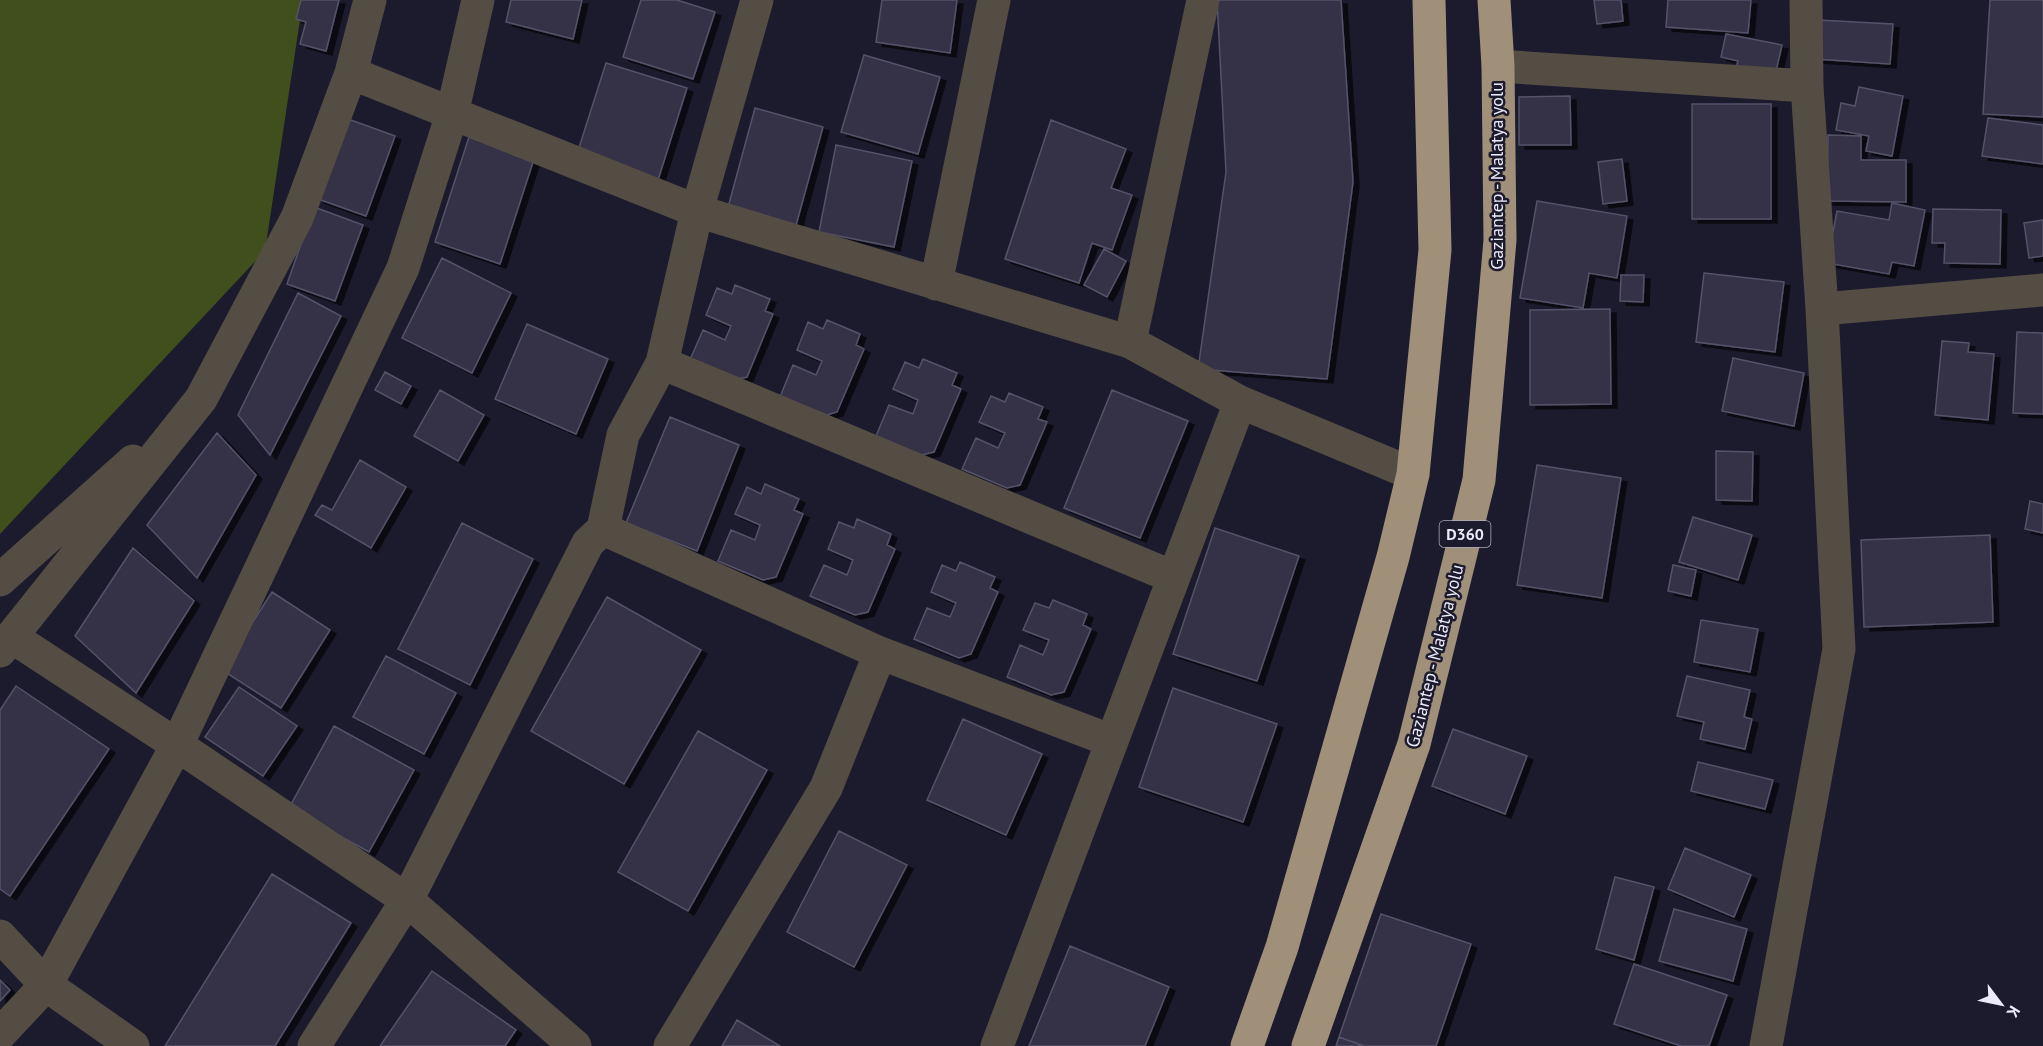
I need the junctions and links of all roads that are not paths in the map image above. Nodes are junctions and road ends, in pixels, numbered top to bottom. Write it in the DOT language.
graph roads {
  1 [pos="369,0"];
  2 [pos="478,0"];
  3 [pos="757,0"];
  4 [pos="994,0"];
  5 [pos="1203,0"];
  6 [pos="1429,0"];
  7 [pos="1494,0"];
  8 [pos="1806,0"];
  9 [pos="1498,66"];
  10 [pos="351,74"];
  11 [pos="1807,86"];
  12 [pos="452,114"];
  13 [pos="696,211"];
  14 [pos="936,284"];
  15 [pos="2043,290"];
  16 [pos="1822,309"];
  17 [pos="1130,342"];
  18 [pos="662,363"];
  19 [pos="201,399"];
  20 [pos="1240,402"];
  21 [pos="1413,474"];
  22 [pos="603,528"];
  23 [pos="1173,577"];
  24 [pos="0,580"];
  25 [pos="6,644"];
  26 [pos="880,653"];
  27 [pos="1112,741"];
  28 [pos="177,745"];
  29 [pos="406,900"];
  30 [pos="0,936"];
  31 [pos="46,984"];
  32 [pos="0,1034"];
  33 [pos="133,1046"];
  34 [pos="314,1046"];
  35 [pos="575,1046"];
  36 [pos="670,1046"];
  37 [pos="997,1046"];
  38 [pos="1247,1046"];
  39 [pos="1308,1046"];
  40 [pos="1766,1046"];
  1 -- 10 [label="street"];
  2 -- 12 [label="street"];
  3 -- 13 [label="street"];
  4 -- 14 [label="street"];
  5 -- 17 [label="street"];
  6 -- 21 [label="highway"];
  7 -- 9 [label="highway, Gaziantep - Malatya yolu / D360"];
  8 -- 11 [label="street"];
  9 -- 11 [label="street"];
  9 -- 39 [label="highway, Gaziantep - Malatya yolu / D360"];
  10 -- 12 [label="street"];
  10 -- 19 [label="street"];
  11 -- 16 [label="street"];
  12 -- 13 [label="street"];
  12 -- 28 [label="street"];
  13 -- 14 [label="street"];
  13 -- 18 [label="street"];
  14 -- 17 [label="street"];
  15 -- 16 [label="street"];
  16 -- 40 [label="street"];
  17 -- 20 [label="street"];
  18 -- 22 [label="street"];
  18 -- 23 [label="street"];
  19 -- 24 [label="street"];
  19 -- 25 [label="street"];
  20 -- 21 [label="street"];
  20 -- 23 [label="street"];
  21 -- 38 [label="highway"];
  22 -- 26 [label="street"];
  22 -- 29 [label="street"];
  23 -- 27 [label="street"];
  25 -- 28 [label="street"];
  26 -- 27 [label="street"];
  26 -- 36 [label="street"];
  27 -- 37 [label="street"];
  28 -- 29 [label="street"];
  28 -- 31 [label="street"];
  29 -- 34 [label="street"];
  29 -- 35 [label="street"];
  30 -- 31 [label="street"];
  31 -- 32 [label="street"];
  31 -- 33 [label="street"];
}
